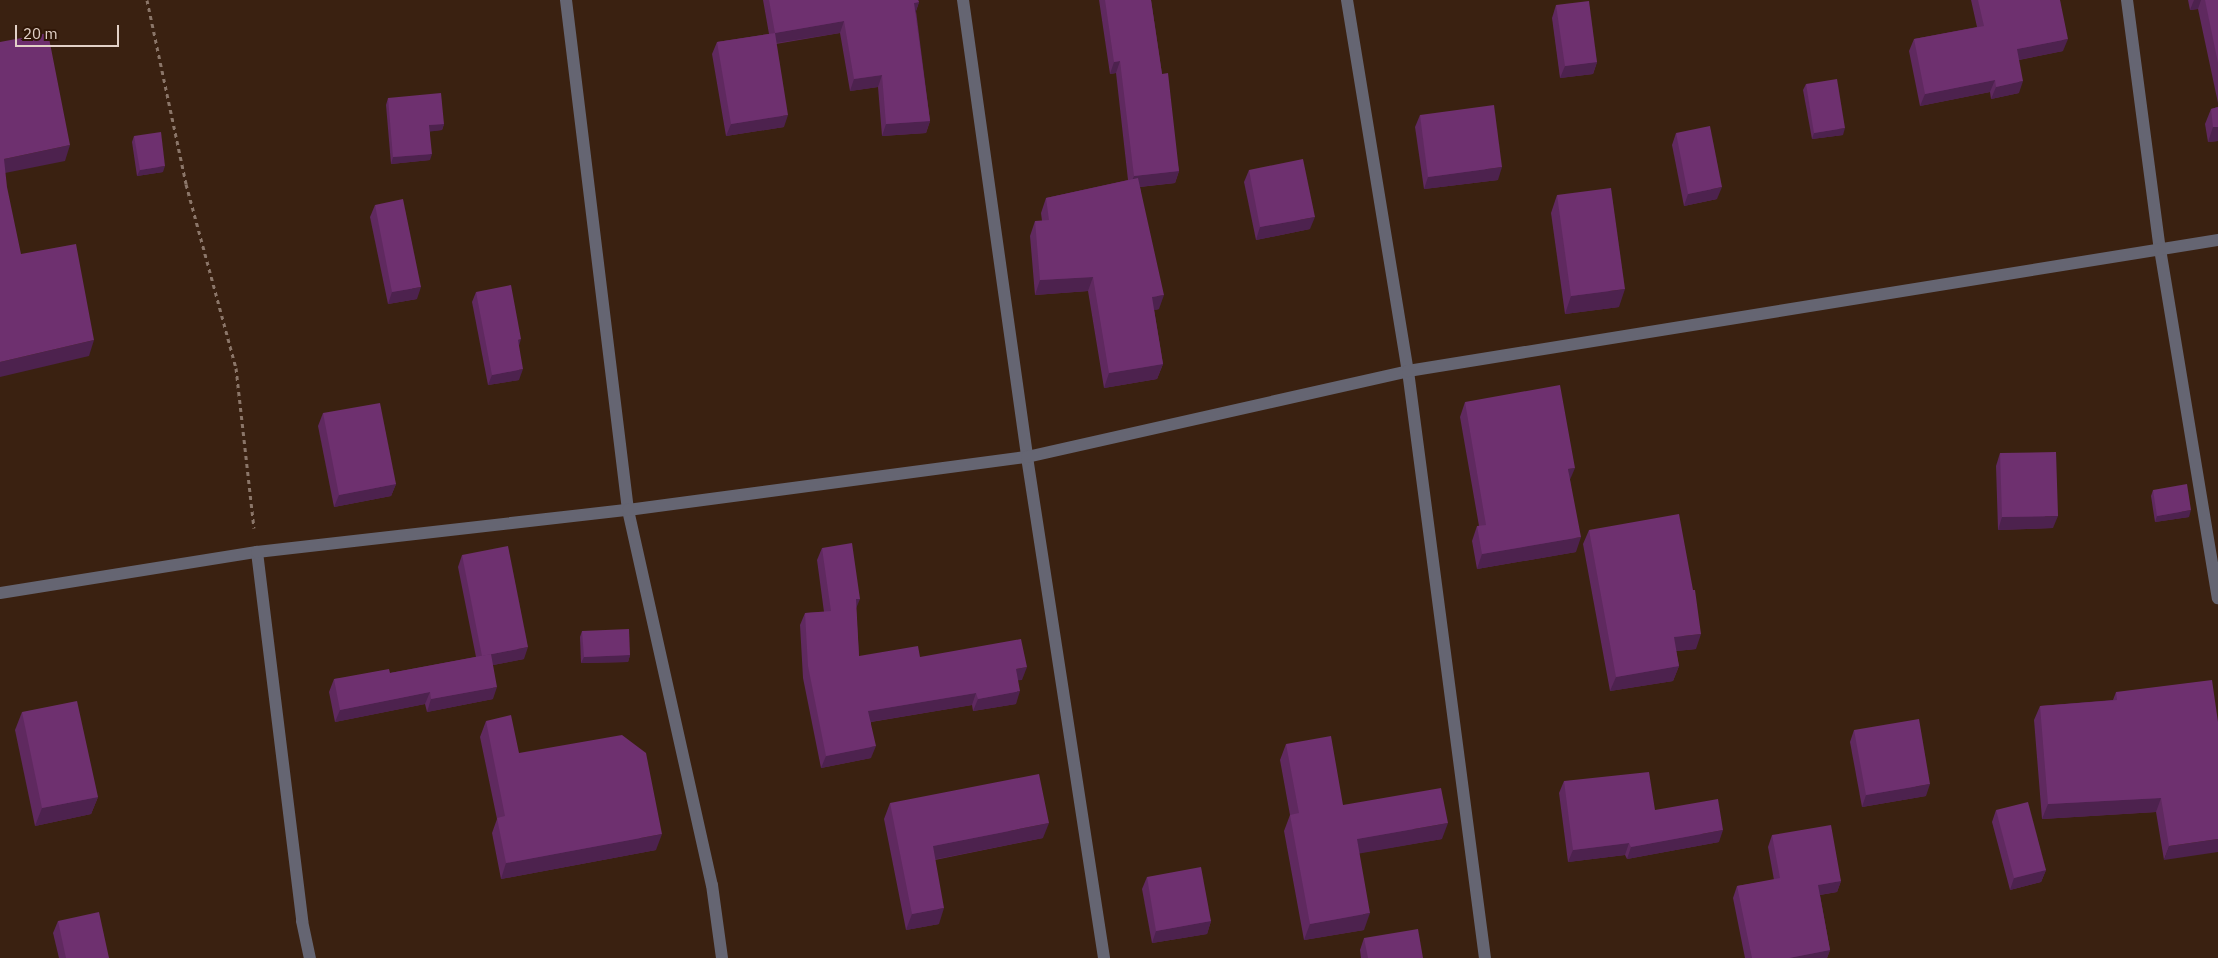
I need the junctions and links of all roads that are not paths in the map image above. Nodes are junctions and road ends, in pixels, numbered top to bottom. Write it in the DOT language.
graph roads {
  1 [pos="566,0"];
  2 [pos="963,0"];
  3 [pos="1347,0"];
  4 [pos="2127,0"];
  5 [pos="2218,240"];
  6 [pos="2160,249"];
  7 [pos="1408,371"];
  8 [pos="1026,457"];
  9 [pos="628,510"];
  10 [pos="257,552"];
  11 [pos="0,593"];
  12 [pos="2218,598"];
  13 [pos="310,958"];
  14 [pos="722,958"];
  15 [pos="1104,958"];
  16 [pos="1485,958"];
  1 -- 9 [label="street"];
  2 -- 8 [label="street"];
  3 -- 7 [label="street"];
  4 -- 6 [label="street"];
  5 -- 6 [label="street"];
  6 -- 7 [label="street"];
  6 -- 12 [label="street"];
  7 -- 8 [label="street"];
  7 -- 16 [label="street"];
  8 -- 9 [label="street"];
  8 -- 15 [label="street"];
  9 -- 10 [label="street"];
  9 -- 14 [label="street"];
  10 -- 11 [label="street"];
  10 -- 13 [label="street"];
}
